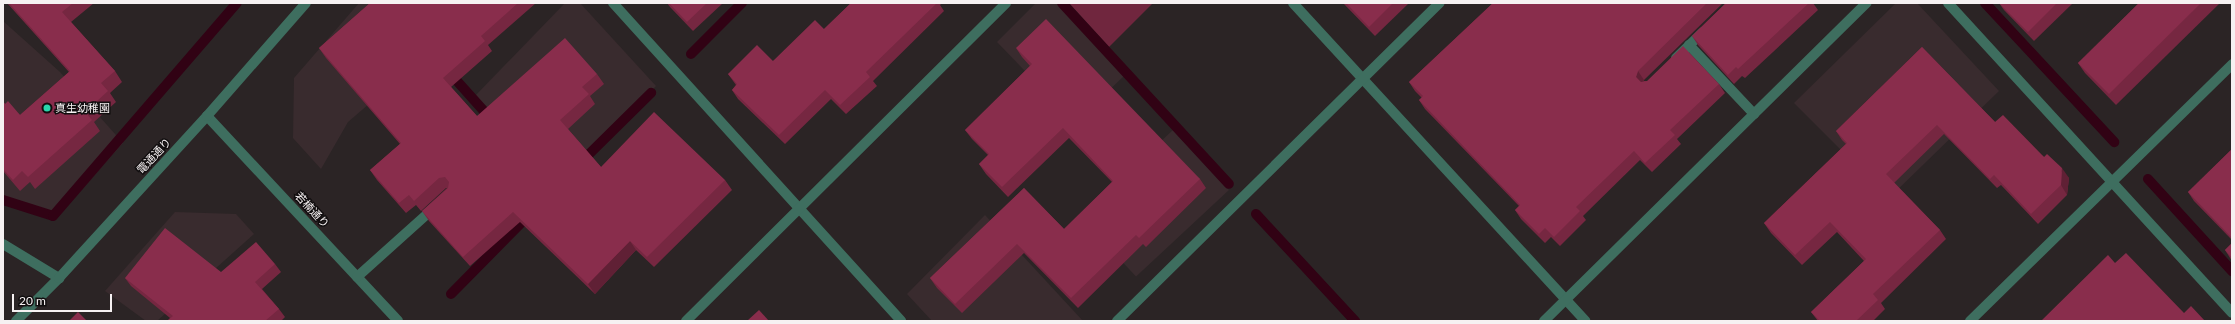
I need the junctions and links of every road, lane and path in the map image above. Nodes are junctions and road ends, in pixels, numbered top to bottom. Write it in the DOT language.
graph roads {
  1 [pos="306,3"];
  2 [pos="613,3"];
  3 [pos="1006,3"];
  4 [pos="1293,3"];
  5 [pos="1439,3"];
  6 [pos="1867,3"];
  7 [pos="1948,3"];
  8 [pos="1710,25"];
  9 [pos="1689,45"];
  10 [pos="2232,64"];
  11 [pos="1669,65"];
  12 [pos="1362,78"];
  13 [pos="1754,114"];
  14 [pos="207,116"];
  15 [pos="2111,180"];
  16 [pos="444,198"];
  17 [pos="798,210"];
  18 [pos="3,244"];
  19 [pos="357,277"];
  20 [pos="59,278"];
  21 [pos="1566,300"];
  22 [pos="2232,313"];
  23 [pos="16,321"];
  24 [pos="398,321"];
  25 [pos="686,321"];
  26 [pos="900,321"];
  27 [pos="1117,321"];
  28 [pos="1544,321"];
  29 [pos="1585,321"];
  30 [pos="1970,321"];
  1 -- 14 [label="street, 電通通り"];
  2 -- 17 [label="street"];
  3 -- 17 [label="street"];
  4 -- 12 [label="street"];
  5 -- 12 [label="street"];
  6 -- 13 [label="street"];
  7 -- 15 [label="street"];
  8 -- 9 [label="street"];
  9 -- 11 [label="street"];
  9 -- 13 [label="street"];
  10 -- 15 [label="street"];
  12 -- 21 [label="street"];
  12 -- 27 [label="street"];
  13 -- 21 [label="street"];
  14 -- 19 [label="street, 若楠通り"];
  14 -- 20 [label="street, 電通通り"];
  15 -- 22 [label="street"];
  15 -- 30 [label="street"];
  16 -- 19 [label="street"];
  17 -- 25 [label="street"];
  17 -- 26 [label="street"];
  18 -- 20 [label="street"];
  19 -- 24 [label="street, 若楠通り"];
  20 -- 23 [label="street, 電通通り"];
  21 -- 28 [label="street"];
  21 -- 29 [label="street"];
}
